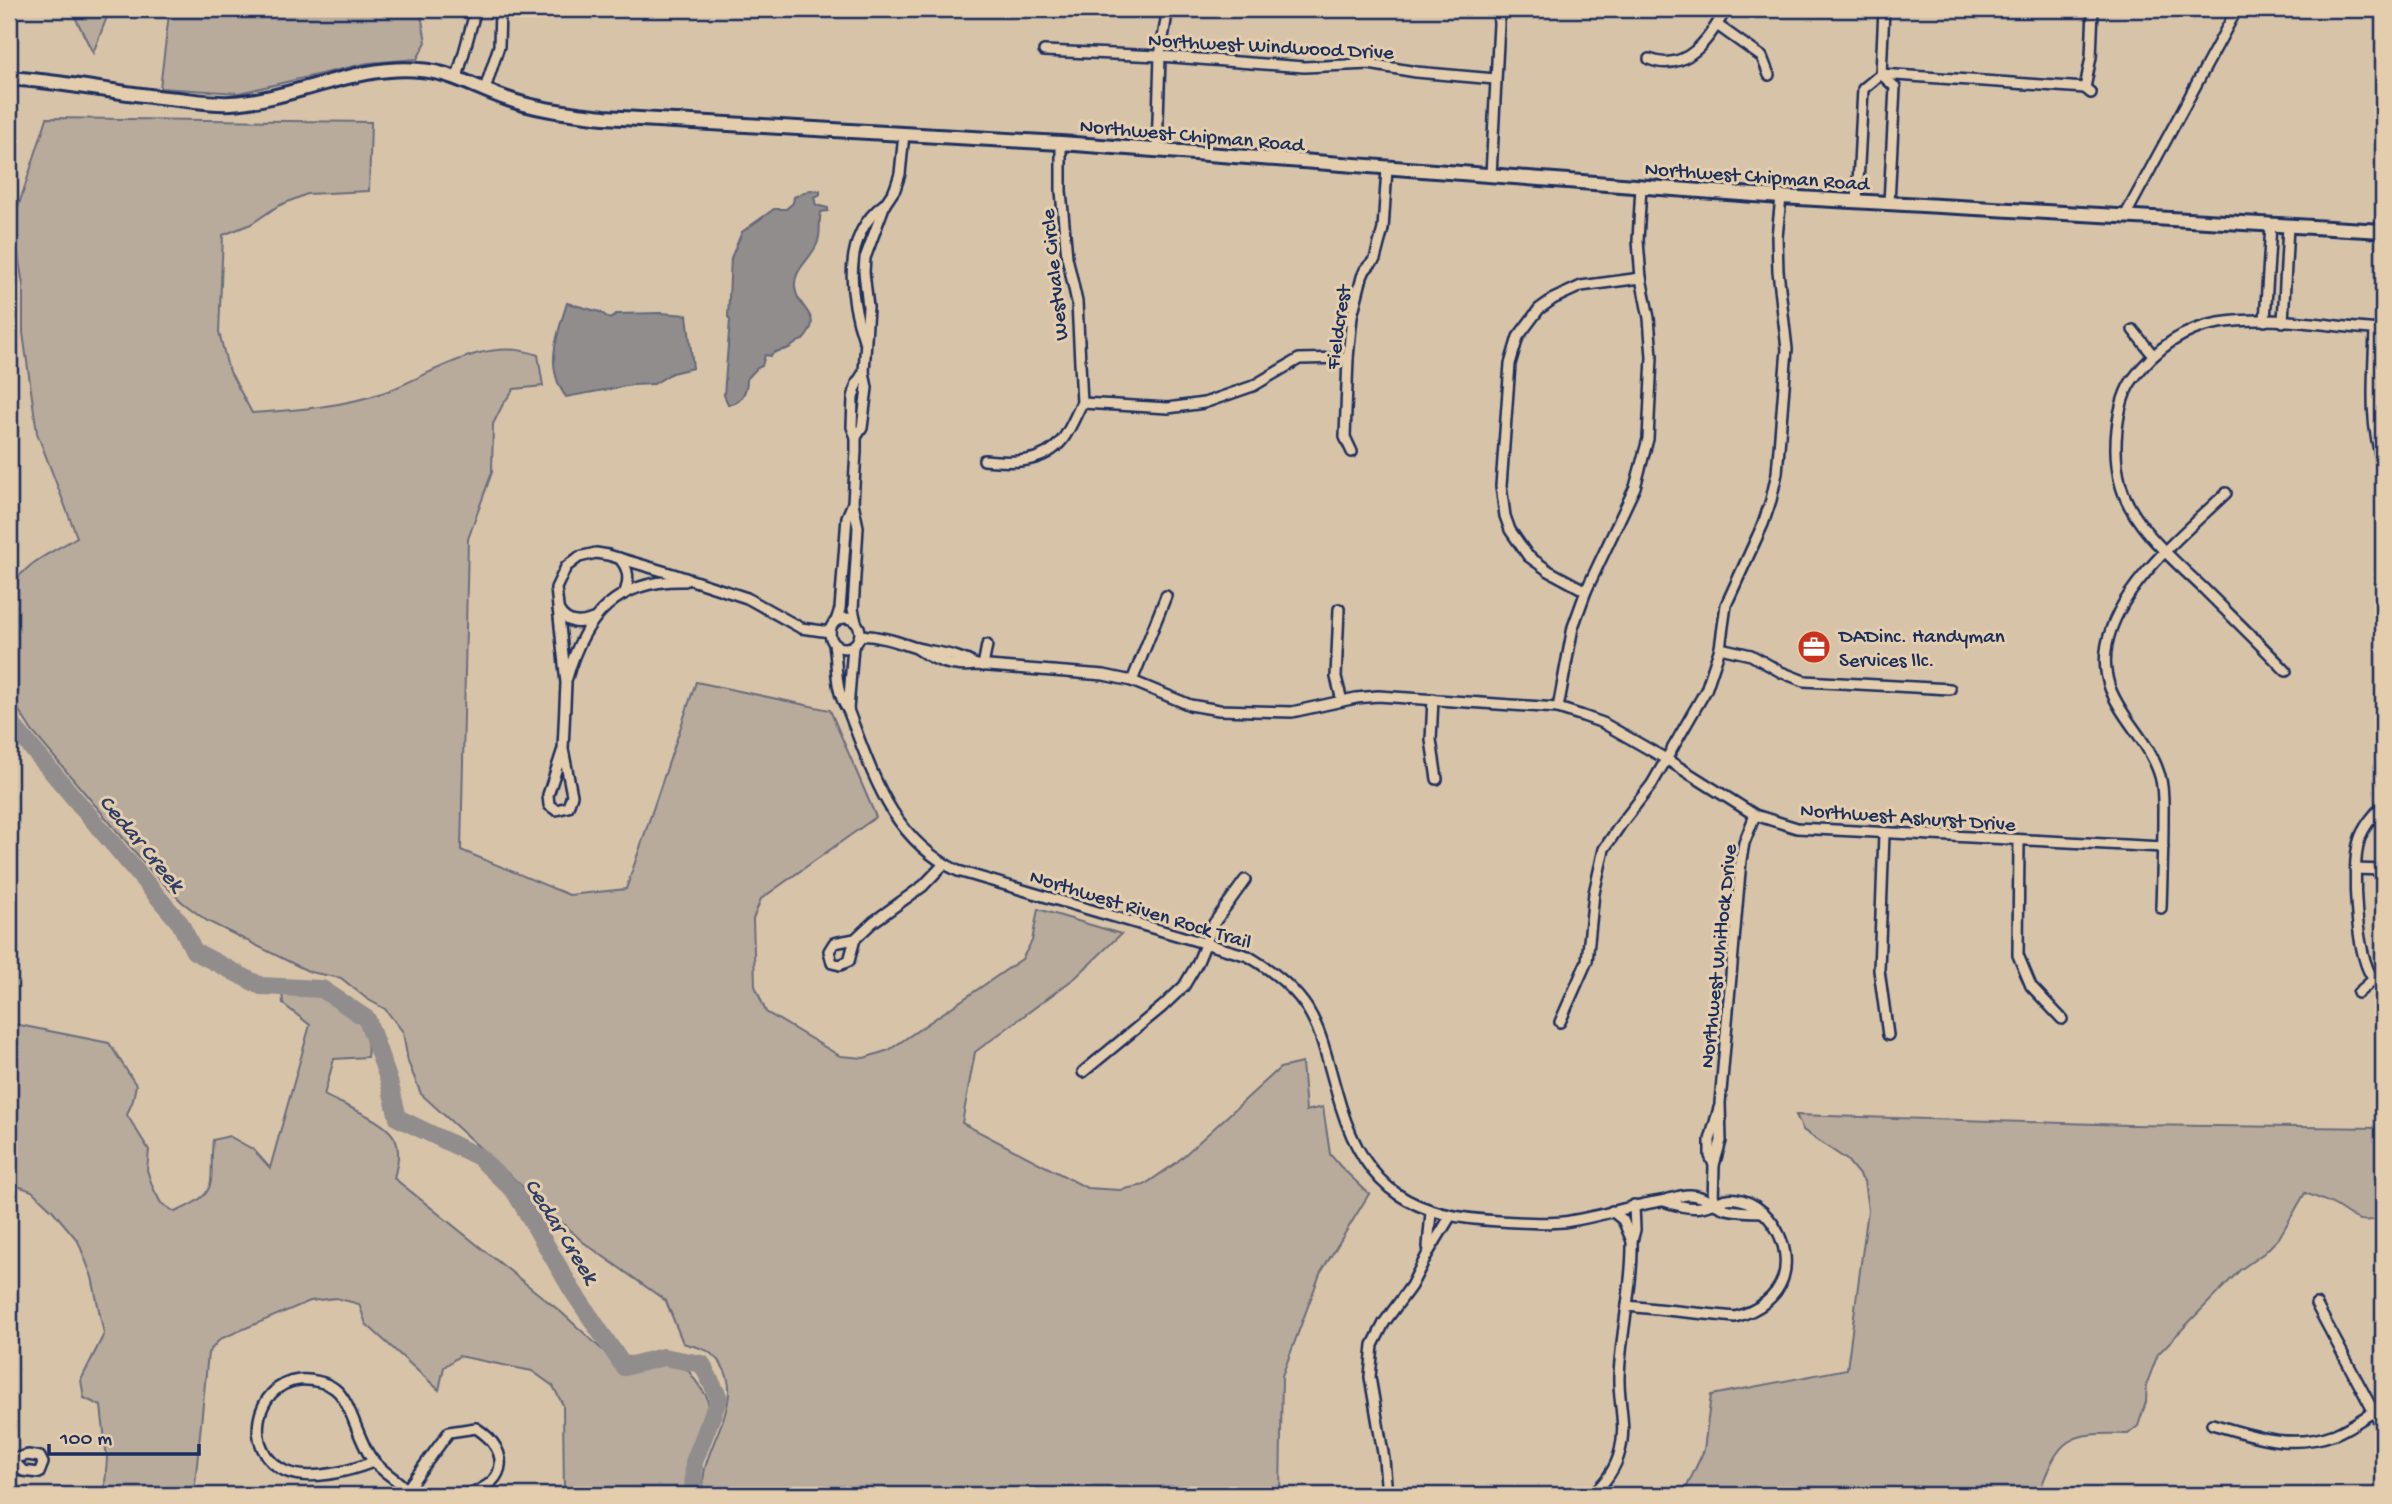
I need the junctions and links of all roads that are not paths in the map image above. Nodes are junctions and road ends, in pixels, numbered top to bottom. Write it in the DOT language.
graph roads {
  1 [pos="476,9"];
  2 [pos="500,9"];
  3 [pos="1164,9"];
  4 [pos="1498,9"];
  5 [pos="1726,9"];
  6 [pos="1884,9"];
  7 [pos="2093,9"];
  8 [pos="2237,9"];
  9 [pos="1717,25"];
  10 [pos="1044,51"];
  11 [pos="1160,56"];
  12 [pos="1649,59"];
  13 [pos="1881,74"];
  14 [pos="1769,75"];
  15 [pos="9,78"];
  16 [pos="457,78"];
  17 [pos="1495,79"];
  18 [pos="485,89"];
  19 [pos="904,135"];
  20 [pos="1061,143"];
  21 [pos="1157,151"];
  22 [pos="1387,169"];
  23 [pos="1491,175"];
  24 [pos="1641,186"];
  25 [pos="1781,197"];
  26 [pos="1857,202"];
  27 [pos="885,204"];
  28 [pos="1889,204"];
  29 [pos="2124,218"];
  30 [pos="2271,225"];
  31 [pos="2288,226"];
  32 [pos="2383,232"];
  33 [pos="1641,278"];
  34 [pos="2265,321"];
  35 [pos="2283,322"];
  36 [pos="2379,329"];
  37 [pos="2133,330"];
  38 [pos="865,344"];
  39 [pos="2153,355"];
  40 [pos="1348,358"];
  41 [pos="1082,403"];
  42 [pos="1352,452"];
  43 [pos="984,460"];
  44 [pos="2383,464"];
  45 [pos="2226,493"];
  46 [pos="853,503"];
  47 [pos="2166,551"];
  48 [pos="619,558"];
  49 [pos="696,582"];
  50 [pos="1586,591"];
  51 [pos="624,594"];
  52 [pos="1166,596"];
  53 [pos="556,604"];
  54 [pos="1339,609"];
  55 [pos="593,620"];
  56 [pos="836,621"];
  57 [pos="856,622"];
  58 [pos="830,632"];
  59 [pos="860,635"];
  60 [pos="835,645"];
  61 [pos="987,645"];
  62 [pos="853,646"];
  63 [pos="1720,648"];
  64 [pos="979,666"];
  65 [pos="2286,671"];
  66 [pos="1132,681"];
  67 [pos="566,683"];
  68 [pos="1950,689"];
  69 [pos="1433,699"];
  70 [pos="1342,701"];
  71 [pos="1558,708"];
  72 [pos="848,710"];
  73 [pos="563,749"];
  74 [pos="1666,759"];
  75 [pos="1437,779"];
  76 [pos="2383,806"];
  77 [pos="1755,815"];
  78 [pos="1884,834"];
  79 [pos="2019,840"];
  80 [pos="2163,847"];
  81 [pos="944,864"];
  82 [pos="2355,869"];
  83 [pos="2383,870"];
  84 [pos="1245,880"];
  85 [pos="2161,908"];
  86 [pos="855,939"];
  87 [pos="1205,944"];
  88 [pos="2374,979"];
  89 [pos="2383,985"];
  90 [pos="2358,993"];
  91 [pos="2062,1019"];
  92 [pos="1560,1022"];
  93 [pos="1888,1035"];
  94 [pos="1083,1072"];
  95 [pos="1713,1203"];
  96 [pos="1634,1205"];
  97 [pos="1612,1210"];
  98 [pos="1431,1212"];
  99 [pos="1450,1217"];
  100 [pos="1632,1241"];
  101 [pos="1427,1252"];
  102 [pos="2316,1304"];
  103 [pos="1627,1306"];
  104 [pos="2383,1406"];
  105 [pos="2374,1411"];
  106 [pos="2212,1424"];
  107 [pos="2383,1429"];
  108 [pos="373,1462"];
  109 [pos="409,1492"];
  110 [pos="460,1495"];
  111 [pos="1387,1495"];
  112 [pos="1591,1495"];
  1 -- 16 [label="street"];
  2 -- 18 [label="street"];
  3 -- 11 [label="street"];
  4 -- 17 [label="street"];
  5 -- 9 [label="street"];
  6 -- 13 [label="street"];
  7 -- 13 [label="street"];
  8 -- 29 [label="street"];
  9 -- 12 [label="street"];
  9 -- 14 [label="street"];
  10 -- 11 [label="street, Northwest Windwood Drive"];
  11 -- 17 [label="street, Northwest Windwood Drive"];
  11 -- 21 [label="street"];
  13 -- 26 [label="street"];
  13 -- 28 [label="street"];
  15 -- 16 [label="main road, Northwest Chipman Road"];
  16 -- 18 [label="main road, Northwest Chipman Road"];
  17 -- 23 [label="street"];
  18 -- 19 [label="main road, Northwest Chipman Road"];
  19 -- 20 [label="main road, Northwest Chipman Road"];
  19 -- 27 [label="street"];
  20 -- 21 [label="main road, Northwest Chipman Road"];
  20 -- 41 [label="street, Westvale Circle"];
  21 -- 22 [label="main road, Northwest Chipman Road"];
  22 -- 23 [label="main road, Northwest Chipman Road"];
  22 -- 40 [label="street, Fieldcrest"];
  23 -- 24 [label="main road, Northwest Chipman Road"];
  24 -- 25 [label="main road, Northwest Chipman Road"];
  24 -- 33 [label="street"];
  25 -- 26 [label="main road, Northwest Chipman Road"];
  25 -- 63 [label="street"];
  26 -- 28 [label="main road, Northwest Chipman Road"];
  27 -- 38 [label="street"];
  27 -- 38 [label="street"];
  28 -- 29 [label="main road, Northwest Chipman Road"];
  29 -- 30 [label="main road, Northwest Chipman Road"];
  30 -- 31 [label="main road, Northwest Chipman Road"];
  30 -- 34 [label="street"];
  31 -- 32 [label="main road, Northwest Chipman Road"];
  31 -- 35 [label="street"];
  33 -- 50 [label="street"];
  33 -- 50 [label="street"];
  34 -- 35 [label="street"];
  34 -- 39 [label="street"];
  35 -- 36 [label="street"];
  36 -- 44 [label="street"];
  37 -- 39 [label="street"];
  38 -- 46 [label="street"];
  39 -- 47 [label="street"];
  40 -- 41 [label="street"];
  40 -- 42 [label="street, Fieldcrest"];
  41 -- 43 [label="street"];
  45 -- 47 [label="street"];
  46 -- 56 [label="street"];
  46 -- 57 [label="street"];
  47 -- 65 [label="street"];
  47 -- 80 [label="street"];
  48 -- 49 [label="street"];
  48 -- 51 [label="street"];
  48 -- 53 [label="street"];
  49 -- 51 [label="street"];
  49 -- 58 [label="street"];
  50 -- 71 [label="street"];
  51 -- 55 [label="street"];
  52 -- 66 [label="street"];
  53 -- 55 [label="street"];
  53 -- 67 [label="street"];
  54 -- 70 [label="street"];
  55 -- 67 [label="street"];
  56 -- 57 [label="street"];
  56 -- 58 [label="street"];
  57 -- 59 [label="street"];
  58 -- 60 [label="street, Northwest Riven Rock Trail"];
  59 -- 62 [label="street, Northwest Riven Rock Trail"];
  59 -- 64 [label="street, Northwest Ashurst Drive"];
  60 -- 62 [label="street"];
  60 -- 72 [label="street, Northwest Riven Rock Trail"];
  61 -- 64 [label="street"];
  62 -- 72 [label="street, Northwest Riven Rock Trail"];
  63 -- 68 [label="street"];
  63 -- 74 [label="street"];
  64 -- 66 [label="street, Northwest Ashurst Drive"];
  66 -- 70 [label="street, Northwest Ashurst Drive"];
  67 -- 73 [label="street"];
  69 -- 70 [label="street, Northwest Ashurst Drive"];
  69 -- 71 [label="street, Northwest Ashurst Drive"];
  69 -- 75 [label="street"];
  71 -- 74 [label="street, Northwest Ashurst Drive"];
  72 -- 81 [label="street, Northwest Riven Rock Trail"];
  73 -- 73 [label="street"];
  74 -- 77 [label="street, Northwest Ashurst Drive"];
  74 -- 92 [label="street"];
  76 -- 82 [label="street"];
  77 -- 78 [label="street, Northwest Ashurst Drive"];
  77 -- 95 [label="street, Northwest Whitlock Drive"];
  78 -- 79 [label="street, Northwest Ashurst Drive"];
  78 -- 93 [label="street"];
  79 -- 80 [label="street, Northwest Ashurst Drive"];
  79 -- 91 [label="street"];
  80 -- 85 [label="street"];
  81 -- 86 [label="street"];
  81 -- 87 [label="street, Northwest Riven Rock Trail"];
  82 -- 83 [label="street"];
  82 -- 88 [label="street"];
  84 -- 87 [label="street"];
  87 -- 94 [label="street"];
  87 -- 98 [label="street, Northwest Riven Rock Trail"];
  88 -- 89 [label="street"];
  88 -- 90 [label="street"];
  95 -- 96 [label="street, Northwest Riven Rock Trail"];
  95 -- 103 [label="street"];
  96 -- 97 [label="street, Northwest Riven Rock Trail"];
  96 -- 100 [label="street"];
  97 -- 99 [label="street, Northwest Riven Rock Trail"];
  97 -- 100 [label="street"];
  98 -- 99 [label="street, Northwest Riven Rock Trail"];
  98 -- 101 [label="street"];
  99 -- 101 [label="street"];
  100 -- 103 [label="street"];
  101 -- 111 [label="street"];
  102 -- 105 [label="street"];
  103 -- 112 [label="street"];
  104 -- 105 [label="street"];
  105 -- 106 [label="street"];
  105 -- 107 [label="street"];
  108 -- 108 [label="street"];
  108 -- 109 [label="street"];
  109 -- 110 [label="street"];
}
